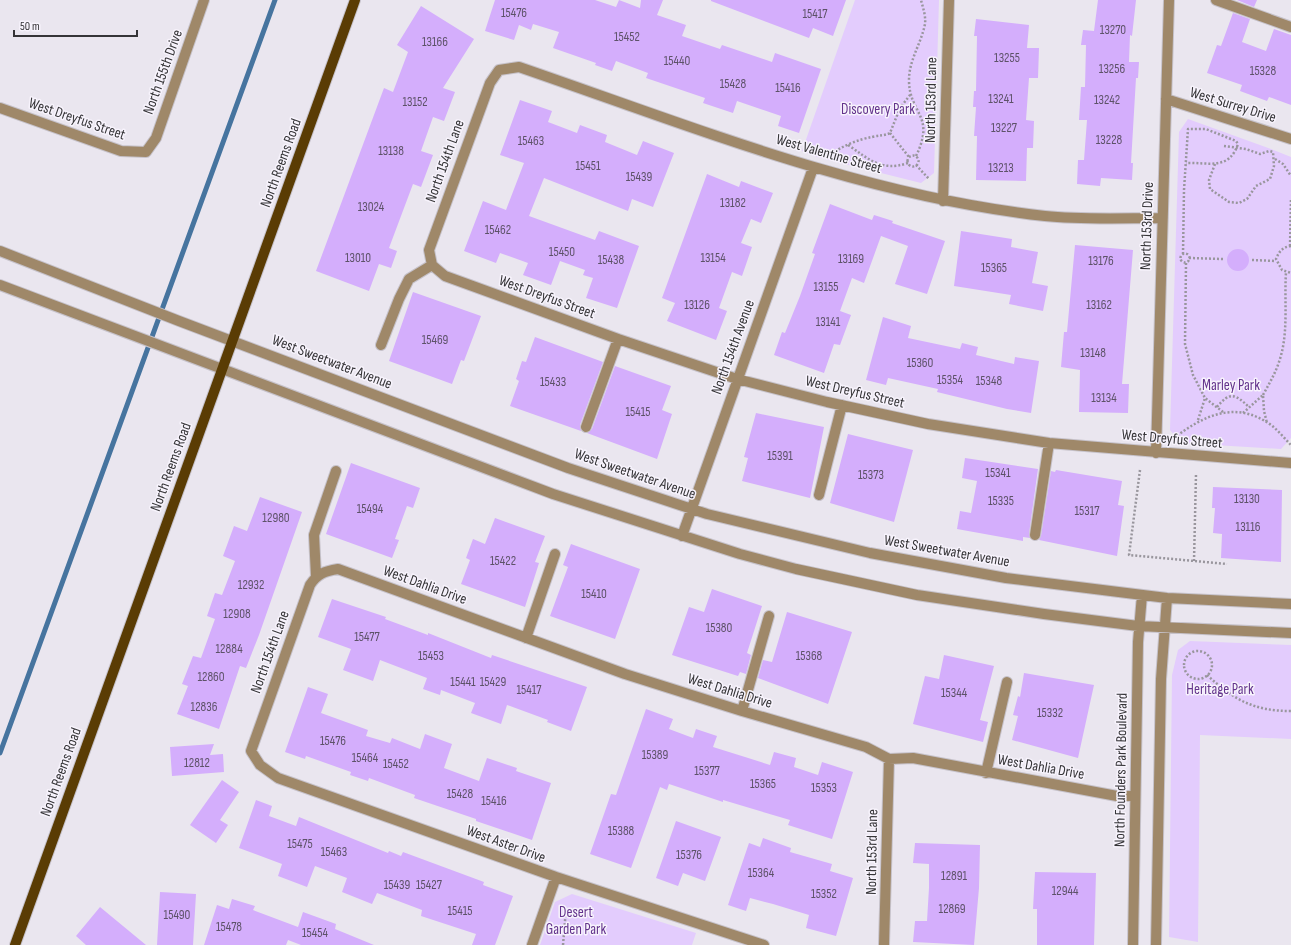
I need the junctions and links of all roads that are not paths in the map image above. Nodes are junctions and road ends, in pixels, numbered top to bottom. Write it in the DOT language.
graph roads {
  1 [pos="204,0"];
  2 [pos="356,0"];
  3 [pos="949,0"];
  4 [pos="1169,0"];
  5 [pos="1216,0"];
  6 [pos="1291,27"];
  7 [pos="499,70"];
  8 [pos="1166,99"];
  9 [pos="0,108"];
  10 [pos="1291,139"];
  11 [pos="146,152"];
  12 [pos="813,168"];
  13 [pos="943,201"];
  14 [pos="1162,218"];
  15 [pos="0,251"];
  16 [pos="432,265"];
  17 [pos="0,285"];
  18 [pos="618,339"];
  19 [pos="232,341"];
  20 [pos="381,345"];
  21 [pos="222,369"];
  22 [pos="737,379"];
  23 [pos="842,405"];
  24 [pos="586,427"];
  25 [pos="1049,443"];
  26 [pos="1156,453"];
  27 [pos="1291,463"];
  28 [pos="336,471"];
  29 [pos="819,495"];
  30 [pos="691,509"];
  31 [pos="1035,535"];
  32 [pos="682,536"];
  33 [pos="555,554"];
  34 [pos="316,576"];
  35 [pos="1142,595"];
  36 [pos="1167,598"];
  37 [pos="1291,604"];
  38 [pos="769,616"];
  39 [pos="1138,626"];
  40 [pos="1164,626"];
  41 [pos="1291,633"];
  42 [pos="526,638"];
  43 [pos="1007,682"];
  44 [pos="742,711"];
  45 [pos="251,751"];
  46 [pos="889,759"];
  47 [pos="986,773"];
  48 [pos="1135,796"];
  49 [pos="556,877"];
  50 [pos="14,945"];
  51 [pos="532,945"];
  52 [pos="764,945"];
  53 [pos="884,945"];
  54 [pos="1133,945"];
  55 [pos="1156,945"];
  1 -- 11 [label="street, North 155th Drive"];
  2 -- 19 [label="main road, North Reems Road"];
  3 -- 13 [label="street, North 153rd Lane"];
  4 -- 8 [label="street, North 153rd Drive"];
  5 -- 6 [label="street"];
  7 -- 12 [label="street, West Valentine Street"];
  7 -- 16 [label="street, North 154th Lane"];
  8 -- 10 [label="street, West Surrey Drive"];
  8 -- 14 [label="street, North 153rd Drive"];
  9 -- 11 [label="street, West Dreyfus Street"];
  12 -- 13 [label="street, West Valentine Street"];
  12 -- 22 [label="street, North 154th Avenue"];
  13 -- 14 [label="street, West Valentine Street"];
  14 -- 26 [label="street, North 153rd Drive"];
  15 -- 19 [label="street, West Sweetwater Avenue"];
  16 -- 18 [label="street, West Dreyfus Street"];
  16 -- 20 [label="street"];
  17 -- 21 [label="street"];
  18 -- 22 [label="street, West Dreyfus Street"];
  18 -- 24 [label="street"];
  19 -- 21 [label="main road, North Reems Road"];
  19 -- 30 [label="street, West Sweetwater Avenue"];
  21 -- 32 [label="street"];
  21 -- 50 [label="main road, North Reems Road"];
  22 -- 23 [label="street, West Dreyfus Street"];
  22 -- 30 [label="street, North 154th Avenue"];
  23 -- 25 [label="street, West Dreyfus Street"];
  23 -- 29 [label="street"];
  25 -- 26 [label="street, West Dreyfus Street"];
  25 -- 31 [label="street"];
  26 -- 27 [label="street, West Dreyfus Street"];
  28 -- 34 [label="street"];
  30 -- 32 [label="street, North 154th Avenue"];
  30 -- 35 [label="street, West Sweetwater Avenue"];
  32 -- 39 [label="street"];
  33 -- 42 [label="street"];
  34 -- 42 [label="street, West Dahlia Drive"];
  34 -- 45 [label="street, North 154th Lane"];
  35 -- 36 [label="street, West Sweetwater Avenue"];
  35 -- 39 [label="street, North Founders Park Boulevard"];
  36 -- 37 [label="street, West Sweetwater Avenue"];
  36 -- 40 [label="street"];
  38 -- 44 [label="street"];
  39 -- 40 [label="street"];
  39 -- 48 [label="street, North Founders Park Boulevard"];
  40 -- 41 [label="street"];
  40 -- 55 [label="street"];
  42 -- 44 [label="street, West Dahlia Drive"];
  43 -- 47 [label="street"];
  44 -- 46 [label="street, West Dahlia Drive"];
  45 -- 49 [label="street, West Aster Drive"];
  46 -- 47 [label="street, West Dahlia Drive"];
  46 -- 53 [label="street, North 153rd Lane"];
  47 -- 48 [label="street, West Dahlia Drive"];
  48 -- 54 [label="street, North Founders Park Boulevard"];
  49 -- 51 [label="street"];
  49 -- 52 [label="street, West Aster Drive"];
}
